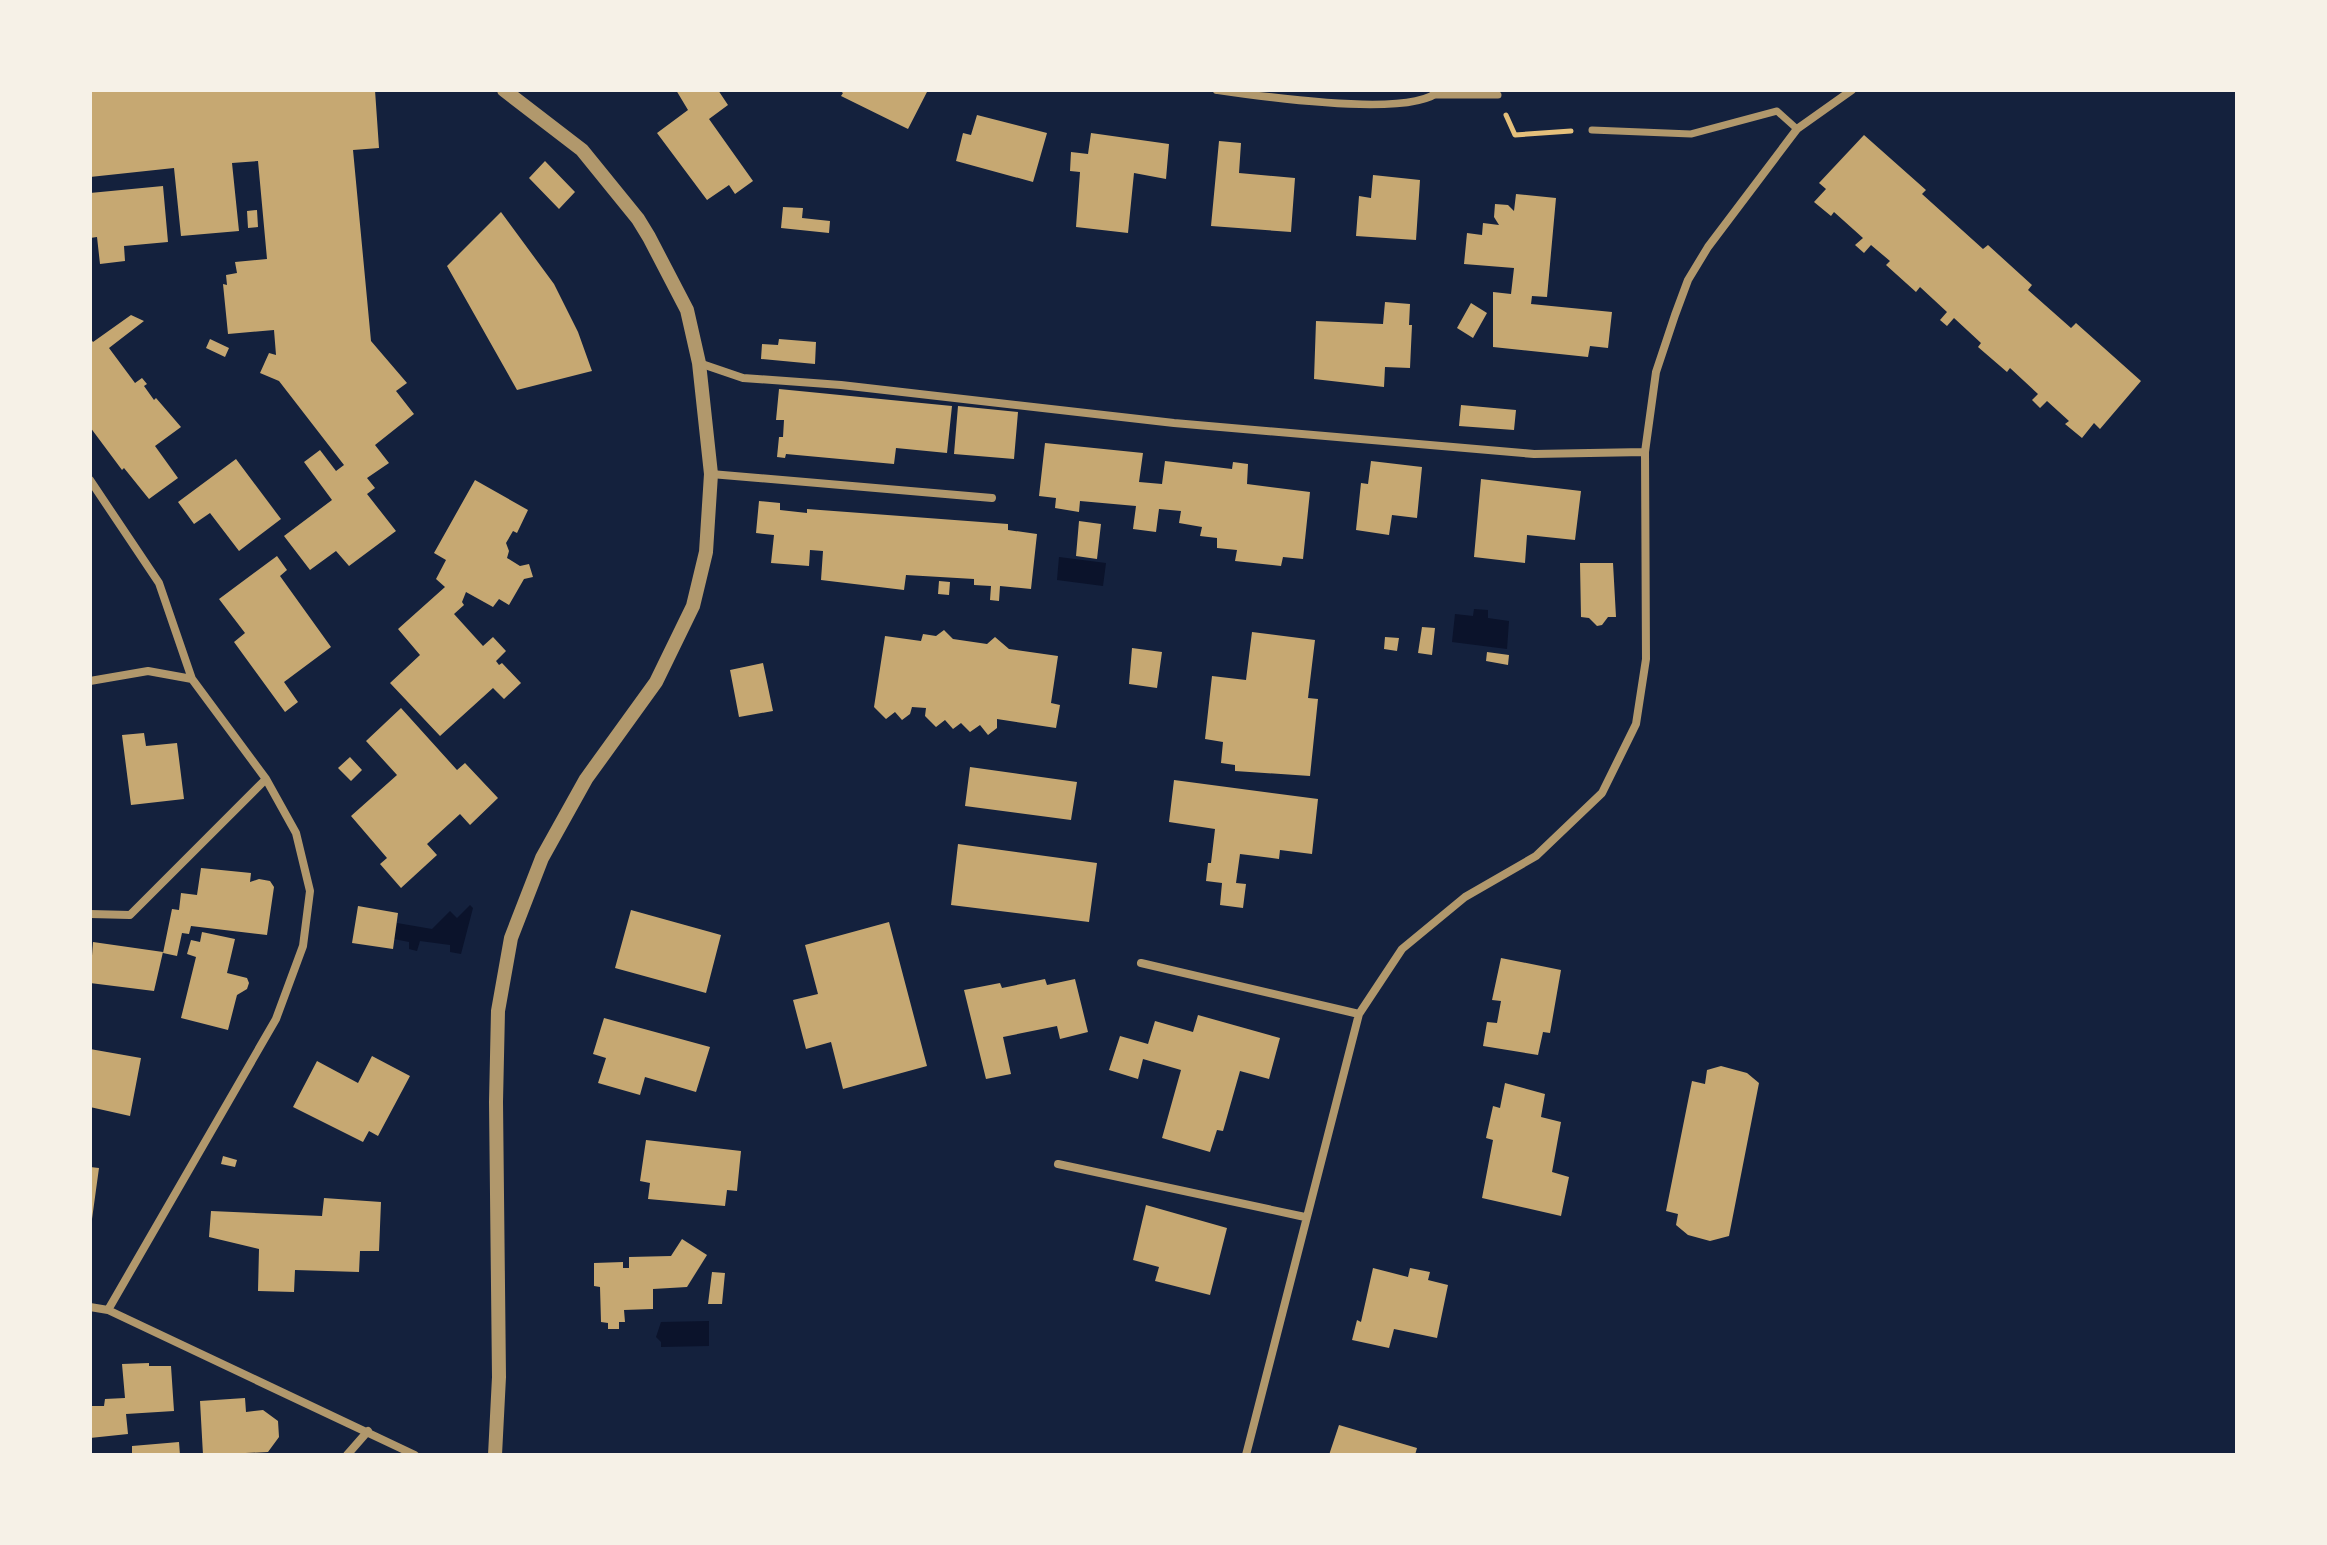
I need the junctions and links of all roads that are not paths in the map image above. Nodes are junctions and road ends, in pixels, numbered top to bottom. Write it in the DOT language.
graph roads {
  1 [pos="504,90"];
  2 [pos="1217,90"];
  3 [pos="1852,90"];
  4 [pos="1438,93"];
  5 [pos="1498,95"];
  6 [pos="1797,129"];
  7 [pos="1592,130"];
  8 [pos="699,363"];
  9 [pos="1645,452"];
  10 [pos="711,474"];
  11 [pos="90,480"];
  12 [pos="992,498"];
  13 [pos="192,679"];
  14 [pos="90,681"];
  15 [pos="266,779"];
  16 [pos="90,914"];
  17 [pos="1141,963"];
  18 [pos="1359,1014"];
  19 [pos="1058,1164"];
  20 [pos="1305,1217"];
  21 [pos="90,1307"];
  22 [pos="108,1310"];
  23 [pos="368,1431"];
  24 [pos="347,1455"];
  25 [pos="415,1455"];
  26 [pos="495,1455"];
  27 [pos="1246,1455"];
  1 -- 8 [label="street"];
  2 -- 4 [label="street"];
  3 -- 6 [label="street"];
  4 -- 5 [label="street"];
  6 -- 7 [label="street"];
  6 -- 9 [label="street"];
  8 -- 9 [label="street"];
  8 -- 10 [label="street"];
  9 -- 18 [label="street"];
  10 -- 12 [label="street"];
  10 -- 26 [label="street"];
  11 -- 13 [label="street"];
  13 -- 14 [label="street"];
  13 -- 15 [label="street"];
  15 -- 16 [label="street"];
  15 -- 22 [label="street"];
  17 -- 18 [label="street"];
  18 -- 20 [label="street"];
  19 -- 20 [label="street"];
  20 -- 27 [label="street"];
  21 -- 22 [label="street"];
  22 -- 23 [label="street"];
  23 -- 24 [label="street"];
  23 -- 25 [label="street"];
}
